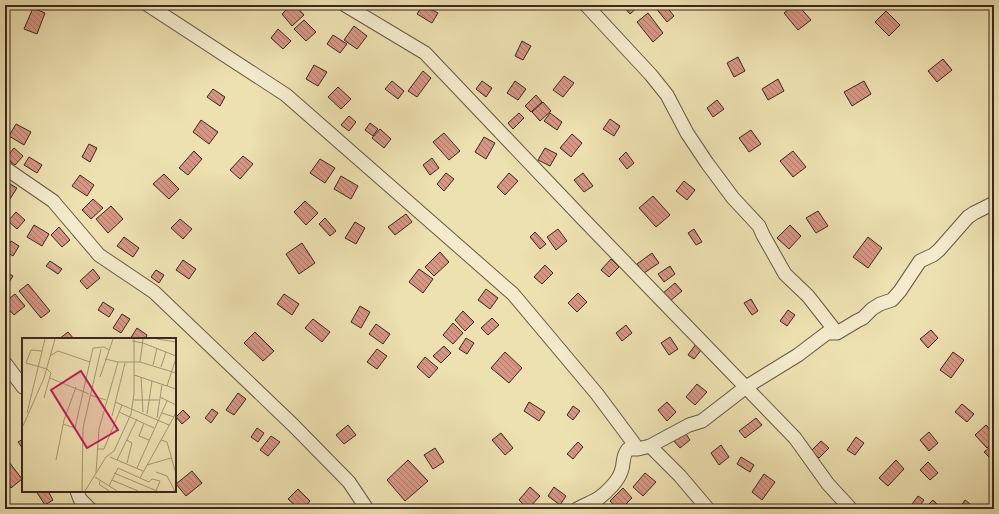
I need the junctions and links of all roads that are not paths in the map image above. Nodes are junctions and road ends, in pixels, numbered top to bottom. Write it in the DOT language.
graph roads {
  1 [pos="148,5"];
  2 [pos="344,5"];
  3 [pos="586,5"];
  4 [pos="5,168"];
  5 [pos="994,203"];
  6 [pos="837,333"];
  7 [pos="5,363"];
  8 [pos="22,386"];
  9 [pos="746,388"];
  10 [pos="644,447"];
  11 [pos="77,492"];
  12 [pos="90,509"];
  13 [pos="367,509"];
  14 [pos="577,509"];
  15 [pos="708,509"];
  16 [pos="851,509"];
  1 -- 10 [label="street"];
  2 -- 9 [label="street"];
  3 -- 6 [label="street"];
  4 -- 13 [label="street"];
  5 -- 6 [label="street"];
  6 -- 9 [label="street"];
  7 -- 8 [label="street"];
  9 -- 10 [label="street"];
  9 -- 16 [label="street"];
  10 -- 14 [label="street"];
  10 -- 15 [label="street"];
  11 -- 12 [label="street"];
}
